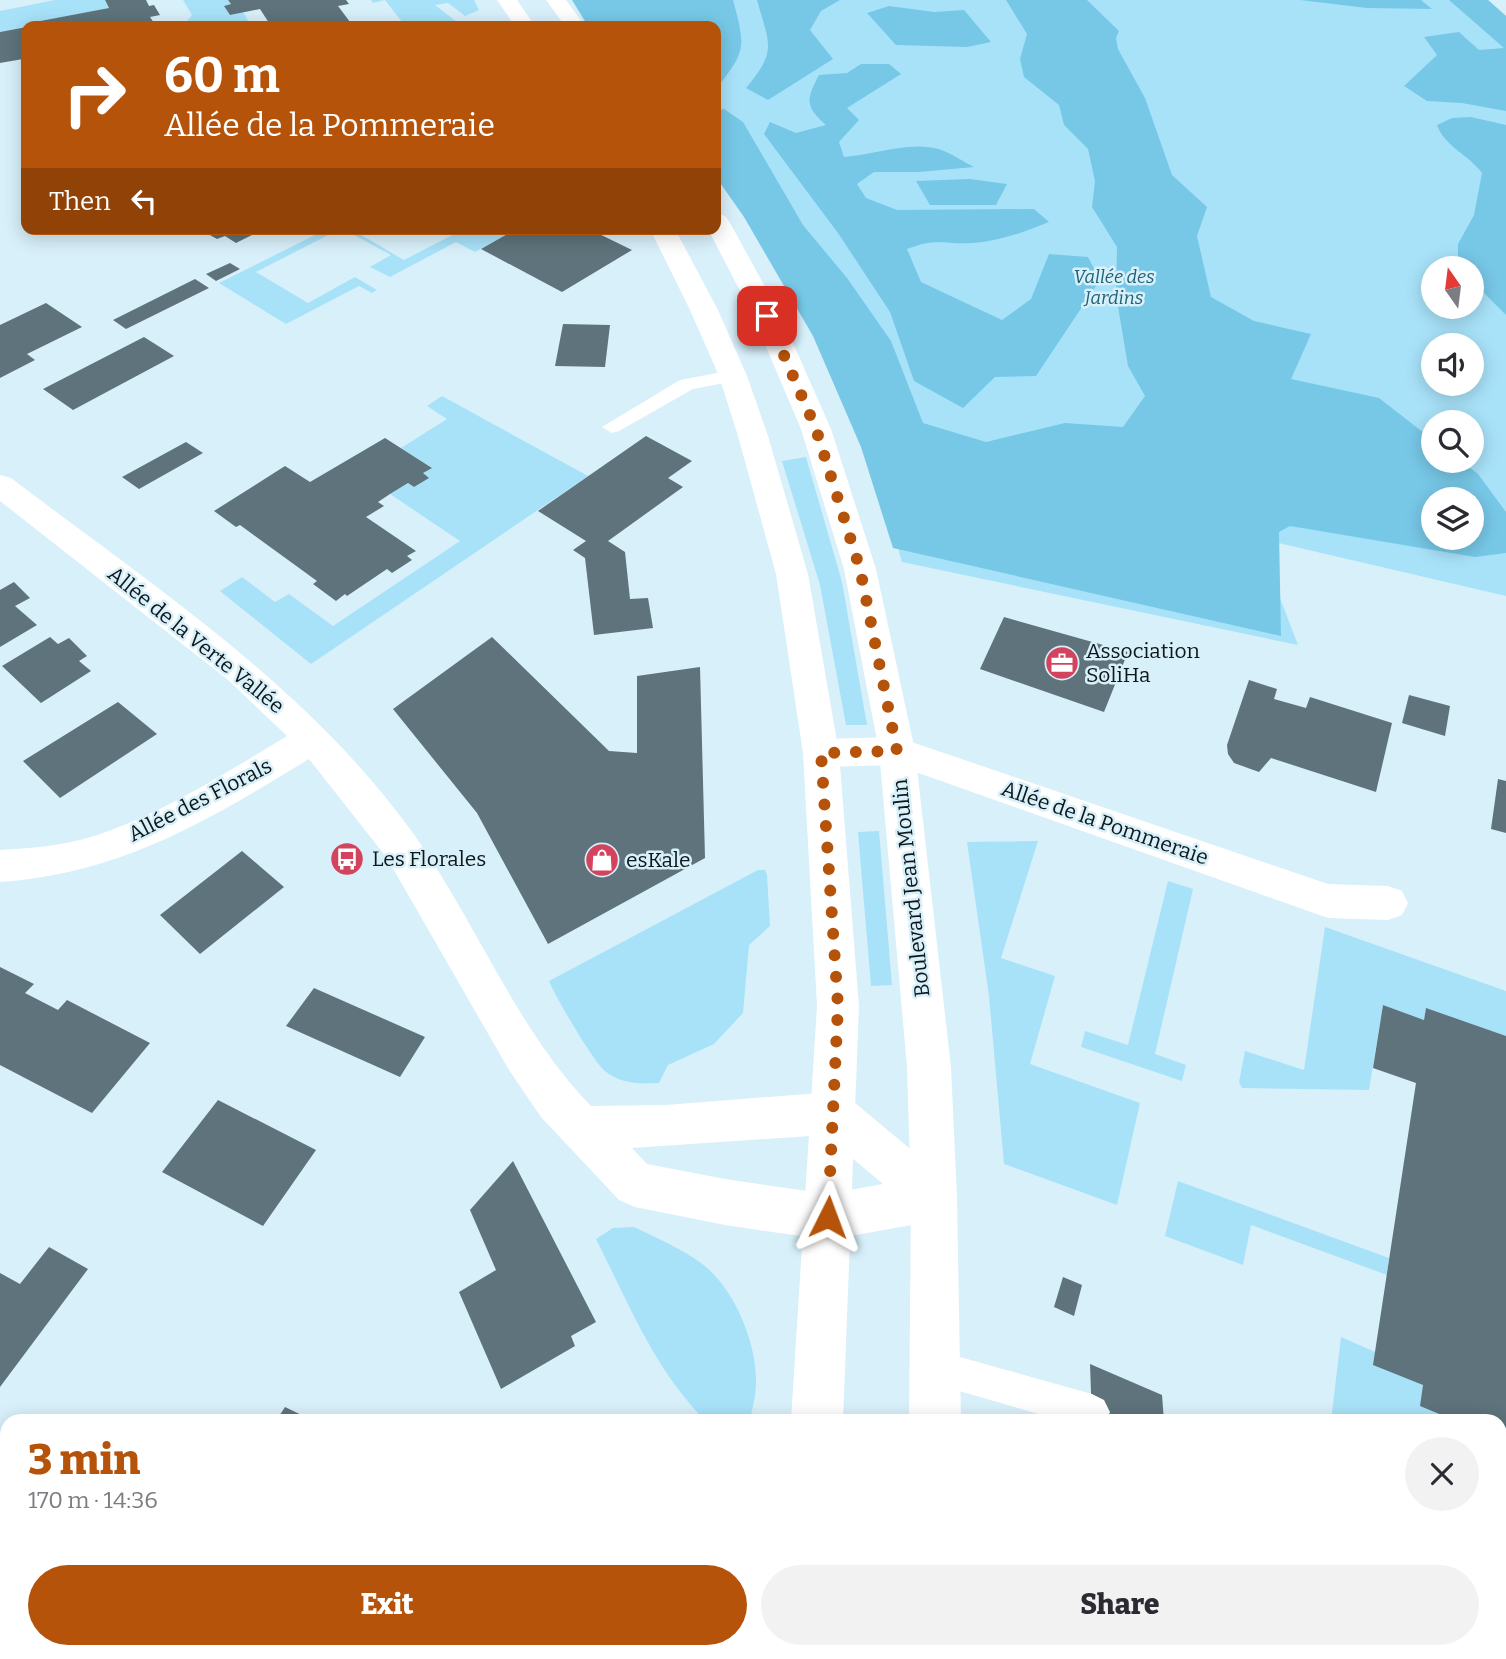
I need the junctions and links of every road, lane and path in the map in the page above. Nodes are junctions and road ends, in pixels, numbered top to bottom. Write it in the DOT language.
graph roads {
  1 [pos="507,0"];
  2 [pos="559,4"];
  3 [pos="522,21"];
  4 [pos="571,21"];
  5 [pos="721,230"];
  6 [pos="665,235"];
  7 [pos="733,376"];
  8 [pos="612,428"];
  9 [pos="0,485"];
  10 [pos="313,738"];
  11 [pos="897,751"];
  12 [pos="821,753"];
  13 [pos="0,866"];
  14 [pos="1388,903"];
  15 [pos="833,1113"];
  16 [pos="583,1128"];
  17 [pos="934,1198"];
  18 [pos="828,1217"];
  19 [pos="935,1367"];
  20 [pos="1092,1412"];
  21 [pos="817,1414"];
  22 [pos="935,1414"];
  1 -- 3 [label="main road"];
  2 -- 4 [label="main road"];
  5 -- 11 [label="main road, Boulevard Jean Moulin"];
  6 -- 7 [label="main road"];
  7 -- 8 [label="lane"];
  7 -- 12 [label="main road"];
  9 -- 10 [label="main road, Allée de la Verte Vallée"];
  10 -- 13 [label="main road, Allée des Florals"];
  10 -- 16 [label="main road, Allée de la Verte Vallée"];
  11 -- 12 [label="main road, Allée de la Pommeraie"];
  11 -- 14 [label="main road, Allée de la Pommeraie"];
  11 -- 17 [label="main road, Boulevard Jean Moulin"];
  12 -- 15 [label="main road"];
  15 -- 16 [label="main road"];
  15 -- 17 [label="main road"];
  15 -- 18 [label="main road"];
  16 -- 18 [label="main road, Allée de la Verte Vallée"];
  17 -- 18 [label="main road, Allée de la Verte Vallée"];
  17 -- 19 [label="main road, Boulevard Jean Moulin"];
  18 -- 21 [label="main road"];
  19 -- 20 [label="lane"];
  19 -- 22 [label="main road, Boulevard Jean Moulin"];
}
